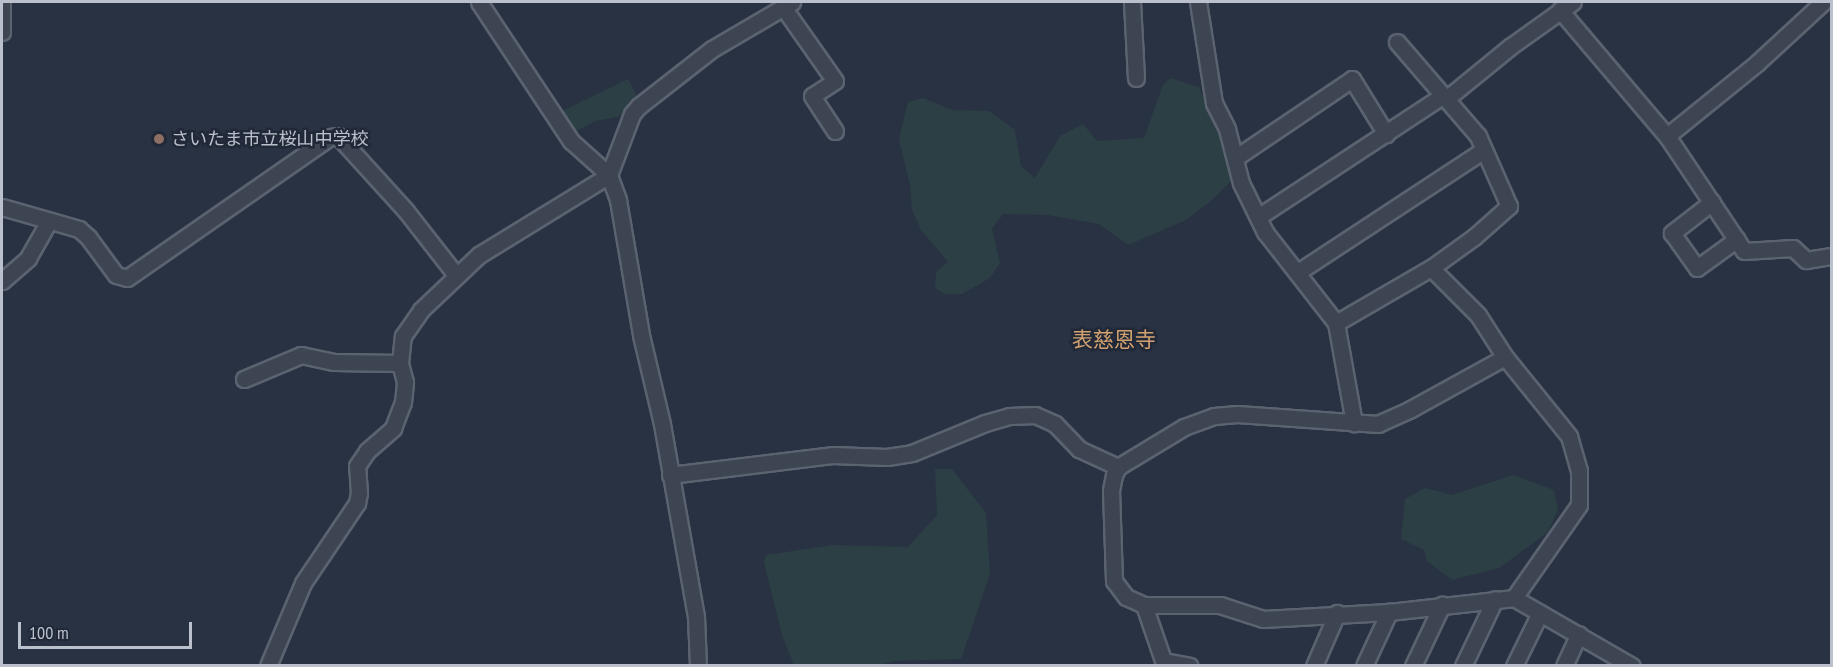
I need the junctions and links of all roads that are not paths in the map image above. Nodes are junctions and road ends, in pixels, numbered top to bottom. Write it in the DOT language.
graph roads {
  1 [pos="2,2"];
  2 [pos="479,2"];
  3 [pos="1132,2"];
  4 [pos="1198,2"];
  5 [pos="1823,2"];
  6 [pos="788,4"];
  7 [pos="1566,6"];
  8 [pos="2,32"];
  9 [pos="1397,42"];
  10 [pos="1136,78"];
  11 [pos="1444,97"];
  12 [pos="835,131"];
  13 [pos="1386,134"];
  14 [pos="1667,136"];
  15 [pos="1484,150"];
  16 [pos="1234,158"];
  17 [pos="609,175"];
  18 [pos="1712,202"];
  19 [pos="2,207"];
  20 [pos="1258,217"];
  21 [pos="49,221"];
  22 [pos="1737,239"];
  23 [pos="1832,256"];
  24 [pos="1431,267"];
  25 [pos="1298,272"];
  26 [pos="456,275"];
  27 [pos="2,281"];
  28 [pos="1336,323"];
  29 [pos="1505,357"];
  30 [pos="400,363"];
  31 [pos="244,379"];
  32 [pos="1354,423"];
  33 [pos="1118,467"];
  34 [pos="670,475"];
  35 [pos="1514,598"];
  36 [pos="1495,599"];
  37 [pos="1144,605"];
  38 [pos="1442,605"];
  39 [pos="1389,612"];
  40 [pos="1337,613"];
  41 [pos="1540,613"];
  42 [pos="1579,634"];
  43 [pos="1165,663"];
  44 [pos="1623,663"];
  45 [pos="268,666"];
  46 [pos="698,666"];
  47 [pos="1190,666"];
  48 [pos="1314,666"];
  49 [pos="1364,666"];
  50 [pos="1413,666"];
  51 [pos="1463,666"];
  52 [pos="1514,666"];
  53 [pos="1564,666"];
  1 -- 8 [label="street"];
  2 -- 17 [label="street"];
  3 -- 10 [label="street"];
  4 -- 16 [label="street"];
  5 -- 14 [label="street"];
  6 -- 12 [label="street"];
  6 -- 17 [label="street"];
  7 -- 11 [label="street"];
  7 -- 14 [label="street"];
  9 -- 11 [label="street"];
  11 -- 13 [label="street"];
  11 -- 15 [label="street"];
  13 -- 16 [label="street"];
  13 -- 20 [label="street"];
  14 -- 18 [label="street"];
  15 -- 24 [label="street"];
  15 -- 25 [label="street"];
  16 -- 20 [label="street"];
  17 -- 26 [label="street"];
  17 -- 34 [label="street"];
  18 -- 22 [label="street"];
  18 -- 22 [label="street"];
  19 -- 21 [label="street"];
  20 -- 25 [label="street"];
  21 -- 26 [label="street"];
  21 -- 27 [label="street"];
  22 -- 23 [label="street"];
  24 -- 28 [label="street"];
  24 -- 29 [label="street"];
  25 -- 28 [label="street"];
  26 -- 30 [label="street"];
  28 -- 32 [label="street"];
  29 -- 32 [label="street"];
  29 -- 35 [label="street"];
  30 -- 31 [label="street"];
  30 -- 45 [label="street"];
  32 -- 33 [label="street"];
  33 -- 34 [label="street"];
  33 -- 37 [label="street"];
  34 -- 46 [label="street"];
  35 -- 36 [label="street"];
  35 -- 41 [label="street"];
  36 -- 38 [label="street"];
  36 -- 51 [label="street"];
  37 -- 40 [label="street"];
  37 -- 43 [label="street"];
  38 -- 39 [label="street"];
  38 -- 50 [label="street"];
  39 -- 40 [label="street"];
  39 -- 49 [label="street"];
  40 -- 48 [label="street"];
  41 -- 42 [label="street"];
  41 -- 52 [label="street"];
  42 -- 44 [label="street"];
  42 -- 53 [label="street"];
  43 -- 47 [label="street"];
}
